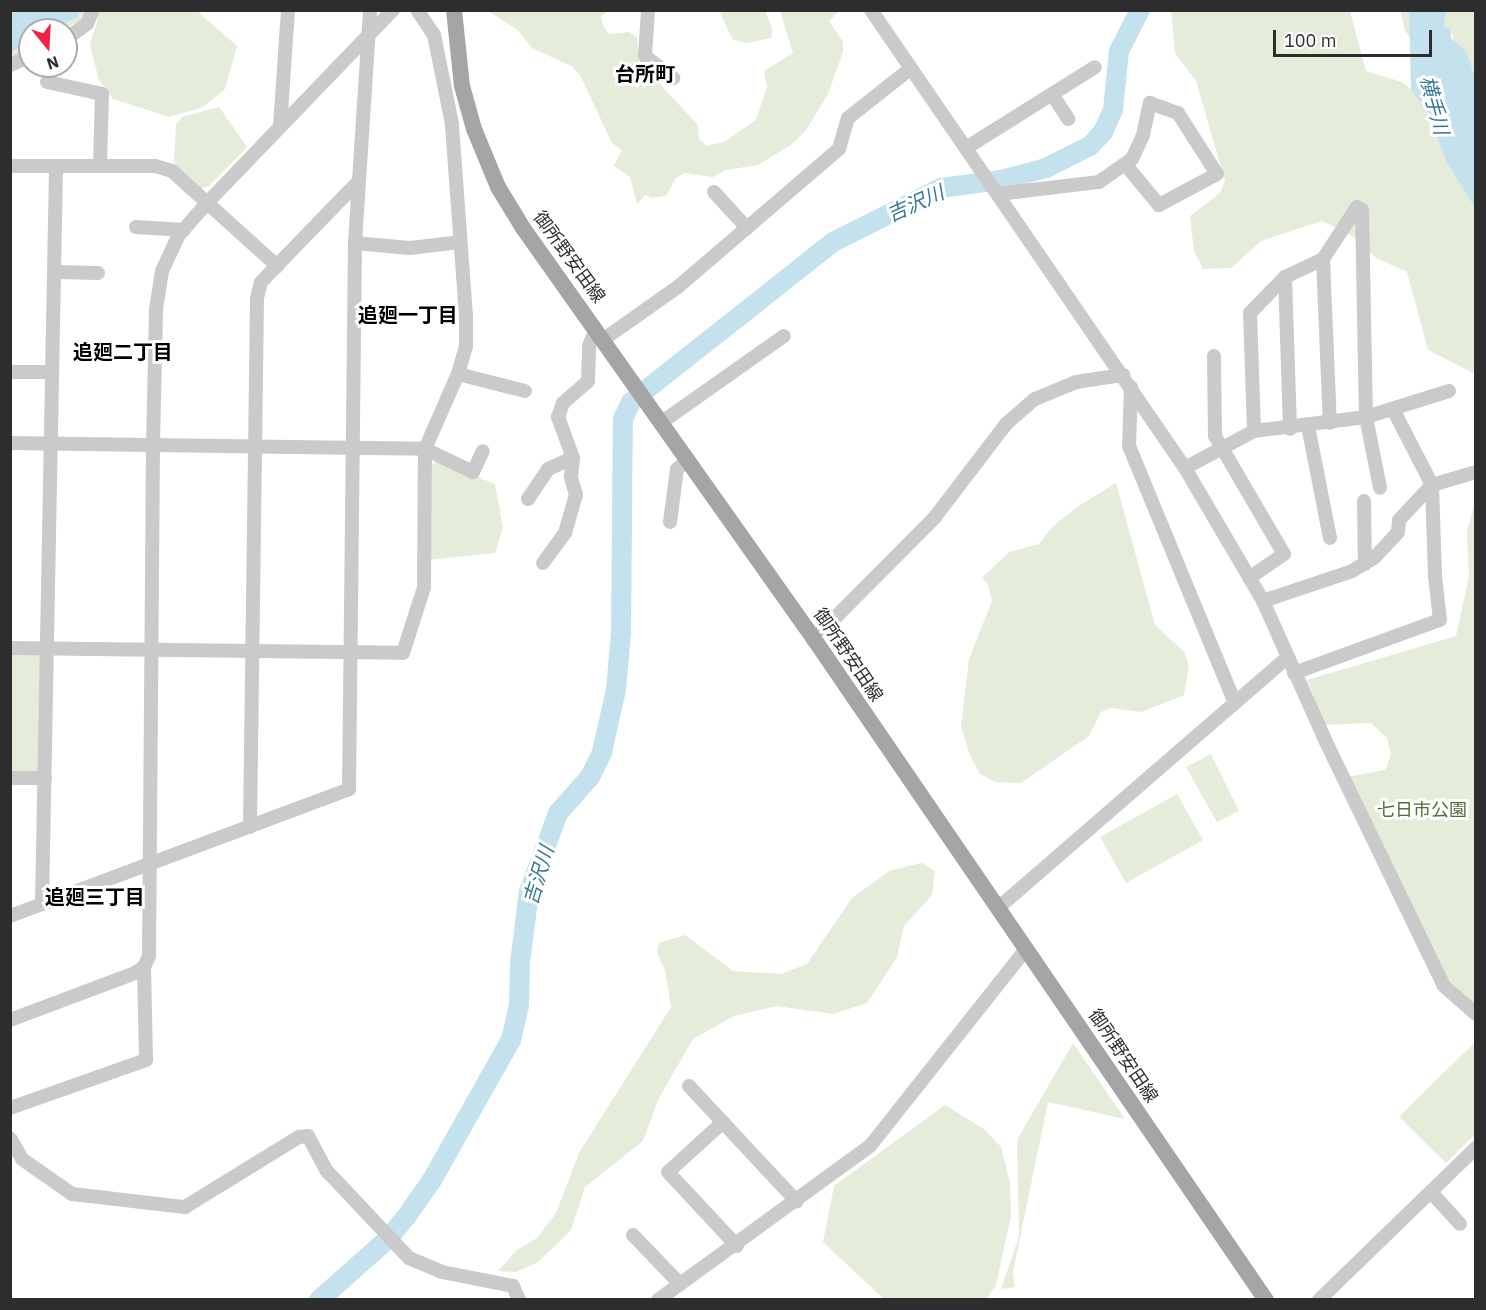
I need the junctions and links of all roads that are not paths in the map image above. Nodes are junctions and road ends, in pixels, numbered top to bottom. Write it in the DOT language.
graph roads {
  1 [pos="93,10"];
  2 [pos="288,10"];
  3 [pos="370,10"];
  4 [pos="393,10"];
  5 [pos="417,10"];
  6 [pos="454,10"];
  7 [pos="648,10"];
  8 [pos="874,11"];
  9 [pos="78,30"];
  10 [pos="369,35"];
  11 [pos="1095,67"];
  12 [pos="910,69"];
  13 [pos="673,78"];
  14 [pos="46,82"];
  15 [pos="1052,94"];
  16 [pos="1068,119"];
  17 [pos="280,127"];
  18 [pos="966,147"];
  19 [pos="1125,164"];
  20 [pos="10,166"];
  21 [pos="100,166"];
  22 [pos="56,167"];
  23 [pos="357,183"];
  24 [pos="714,192"];
  25 [pos="998,194"];
  26 [pos="207,203"];
  27 [pos="136,228"];
  28 [pos="747,228"];
  29 [pos="184,230"];
  30 [pos="460,242"];
  31 [pos="355,243"];
  32 [pos="1323,259"];
  33 [pos="276,266"];
  34 [pos="54,272"];
  35 [pos="98,273"];
  36 [pos="1285,277"];
  37 [pos="600,334"];
  38 [pos="784,336"];
  39 [pos="1214,356"];
  40 [pos="10,372"];
  41 [pos="52,372"];
  42 [pos="458,374"];
  43 [pos="1127,381"];
  44 [pos="525,391"];
  45 [pos="1449,391"];
  46 [pos="1394,411"];
  47 [pos="1366,417"];
  48 [pos="662,422"];
  49 [pos="1330,423"];
  50 [pos="1308,426"];
  51 [pos="1290,429"];
  52 [pos="1254,431"];
  53 [pos="10,443"];
  54 [pos="51,444"];
  55 [pos="256,445"];
  56 [pos="153,446"];
  57 [pos="1222,448"];
  58 [pos="353,449"];
  59 [pos="425,449"];
  60 [pos="483,451"];
  61 [pos="573,458"];
  62 [pos="689,460"];
  63 [pos="1185,468"];
  64 [pos="1476,472"];
  65 [pos="1432,485"];
  66 [pos="1380,488"];
  67 [pos="528,498"];
  68 [pos="1364,501"];
  69 [pos="670,522"];
  70 [pos="1330,538"];
  71 [pos="543,563"];
  72 [pos="1365,564"];
  73 [pos="1249,578"];
  74 [pos="1263,601"];
  75 [pos="814,639"];
  76 [pos="10,648"];
  77 [pos="48,648"];
  78 [pos="252,649"];
  79 [pos="150,650"];
  80 [pos="350,650"];
  81 [pos="1288,657"];
  82 [pos="1294,673"];
  83 [pos="1235,702"];
  84 [pos="10,778"];
  85 [pos="45,778"];
  86 [pos="250,827"];
  87 [pos="148,865"];
  88 [pos="42,904"];
  89 [pos="998,908"];
  90 [pos="10,916"];
  91 [pos="1026,949"];
  92 [pos="144,967"];
  93 [pos="1476,1014"];
  94 [pos="10,1020"];
  95 [pos="689,1086"];
  96 [pos="10,1108"];
  97 [pos="723,1122"];
  98 [pos="10,1138"];
  99 [pos="1476,1148"];
  100 [pos="1431,1192"];
  101 [pos="797,1202"];
  102 [pos="1460,1224"];
  103 [pos="633,1235"];
  104 [pos="737,1246"];
  105 [pos="680,1284"];
  106 [pos="519,1299"];
  107 [pos="658,1299"];
  108 [pos="1266,1299"];
  109 [pos="1319,1299"];
  1 -- 9 [label="street"];
  2 -- 17 [label="street"];
  3 -- 10 [label="street"];
  4 -- 10 [label="street"];
  5 -- 30 [label="street"];
  6 -- 37 [label="main road, 御所野安田線"];
  7 -- 13 [label="street"];
  8 -- 12 [label="street"];
  10 -- 17 [label="street"];
  10 -- 23 [label="street"];
  11 -- 15 [label="street"];
  12 -- 18 [label="street"];
  12 -- 28 [label="street"];
  14 -- 21 [label="street"];
  15 -- 16 [label="street"];
  15 -- 18 [label="street"];
  17 -- 26 [label="street"];
  18 -- 25 [label="street"];
  19 -- 19 [label="street"];
  19 -- 25 [label="street"];
  20 -- 22 [label="street"];
  21 -- 22 [label="street"];
  21 -- 26 [label="street"];
  22 -- 34 [label="street"];
  23 -- 31 [label="street"];
  23 -- 33 [label="street"];
  24 -- 28 [label="street"];
  25 -- 43 [label="street"];
  26 -- 29 [label="street"];
  26 -- 33 [label="street"];
  27 -- 29 [label="street"];
  28 -- 37 [label="street"];
  29 -- 56 [label="street"];
  30 -- 31 [label="street"];
  30 -- 42 [label="street"];
  31 -- 58 [label="street"];
  32 -- 36 [label="street"];
  32 -- 47 [label="street"];
  32 -- 49 [label="street"];
  33 -- 55 [label="street"];
  34 -- 35 [label="street"];
  34 -- 41 [label="street"];
  36 -- 51 [label="street"];
  36 -- 52 [label="street"];
  37 -- 48 [label="main road, 御所野安田線"];
  37 -- 61 [label="street"];
  38 -- 48 [label="street"];
  39 -- 57 [label="street"];
  40 -- 41 [label="street"];
  41 -- 54 [label="street"];
  42 -- 44 [label="street"];
  42 -- 59 [label="street"];
  43 -- 63 [label="street"];
  43 -- 75 [label="street"];
  43 -- 83 [label="street"];
  45 -- 46 [label="street"];
  46 -- 47 [label="street"];
  46 -- 65 [label="street"];
  47 -- 49 [label="street"];
  47 -- 66 [label="street"];
  48 -- 62 [label="main road, 御所野安田線"];
  49 -- 50 [label="street"];
  50 -- 51 [label="street"];
  50 -- 70 [label="street"];
  51 -- 52 [label="street"];
  52 -- 57 [label="street"];
  53 -- 54 [label="street"];
  54 -- 56 [label="street"];
  54 -- 77 [label="street"];
  55 -- 56 [label="street"];
  55 -- 58 [label="street"];
  55 -- 78 [label="street"];
  56 -- 79 [label="street"];
  57 -- 63 [label="street"];
  57 -- 73 [label="street"];
  58 -- 59 [label="street"];
  58 -- 80 [label="street"];
  59 -- 60 [label="street"];
  59 -- 80 [label="street"];
  61 -- 67 [label="street"];
  61 -- 71 [label="street"];
  62 -- 69 [label="street"];
  62 -- 75 [label="main road, 御所野安田線"];
  63 -- 73 [label="street"];
  64 -- 65 [label="street"];
  65 -- 72 [label="street"];
  65 -- 82 [label="street"];
  68 -- 72 [label="street"];
  72 -- 74 [label="street"];
  73 -- 74 [label="street"];
  74 -- 81 [label="street"];
  75 -- 89 [label="main road, 御所野安田線"];
  76 -- 77 [label="street"];
  77 -- 79 [label="street"];
  77 -- 85 [label="street"];
  78 -- 79 [label="street"];
  78 -- 80 [label="street"];
  78 -- 86 [label="street"];
  79 -- 87 [label="street"];
  80 -- 86 [label="street"];
  81 -- 82 [label="street"];
  81 -- 83 [label="street"];
  82 -- 93 [label="street"];
  83 -- 89 [label="street"];
  84 -- 85 [label="street"];
  85 -- 88 [label="street"];
  86 -- 87 [label="street"];
  87 -- 88 [label="street"];
  87 -- 92 [label="street"];
  88 -- 90 [label="street"];
  89 -- 91 [label="main road, 御所野安田線"];
  91 -- 101 [label="street"];
  91 -- 108 [label="main road, 御所野安田線"];
  92 -- 94 [label="street"];
  92 -- 96 [label="street"];
  95 -- 97 [label="street"];
  97 -- 101 [label="street"];
  97 -- 104 [label="street"];
  98 -- 106 [label="street"];
  99 -- 100 [label="street"];
  100 -- 102 [label="street"];
  100 -- 109 [label="street"];
  101 -- 104 [label="street"];
  103 -- 105 [label="street"];
  104 -- 105 [label="street"];
  105 -- 107 [label="street"];
}
